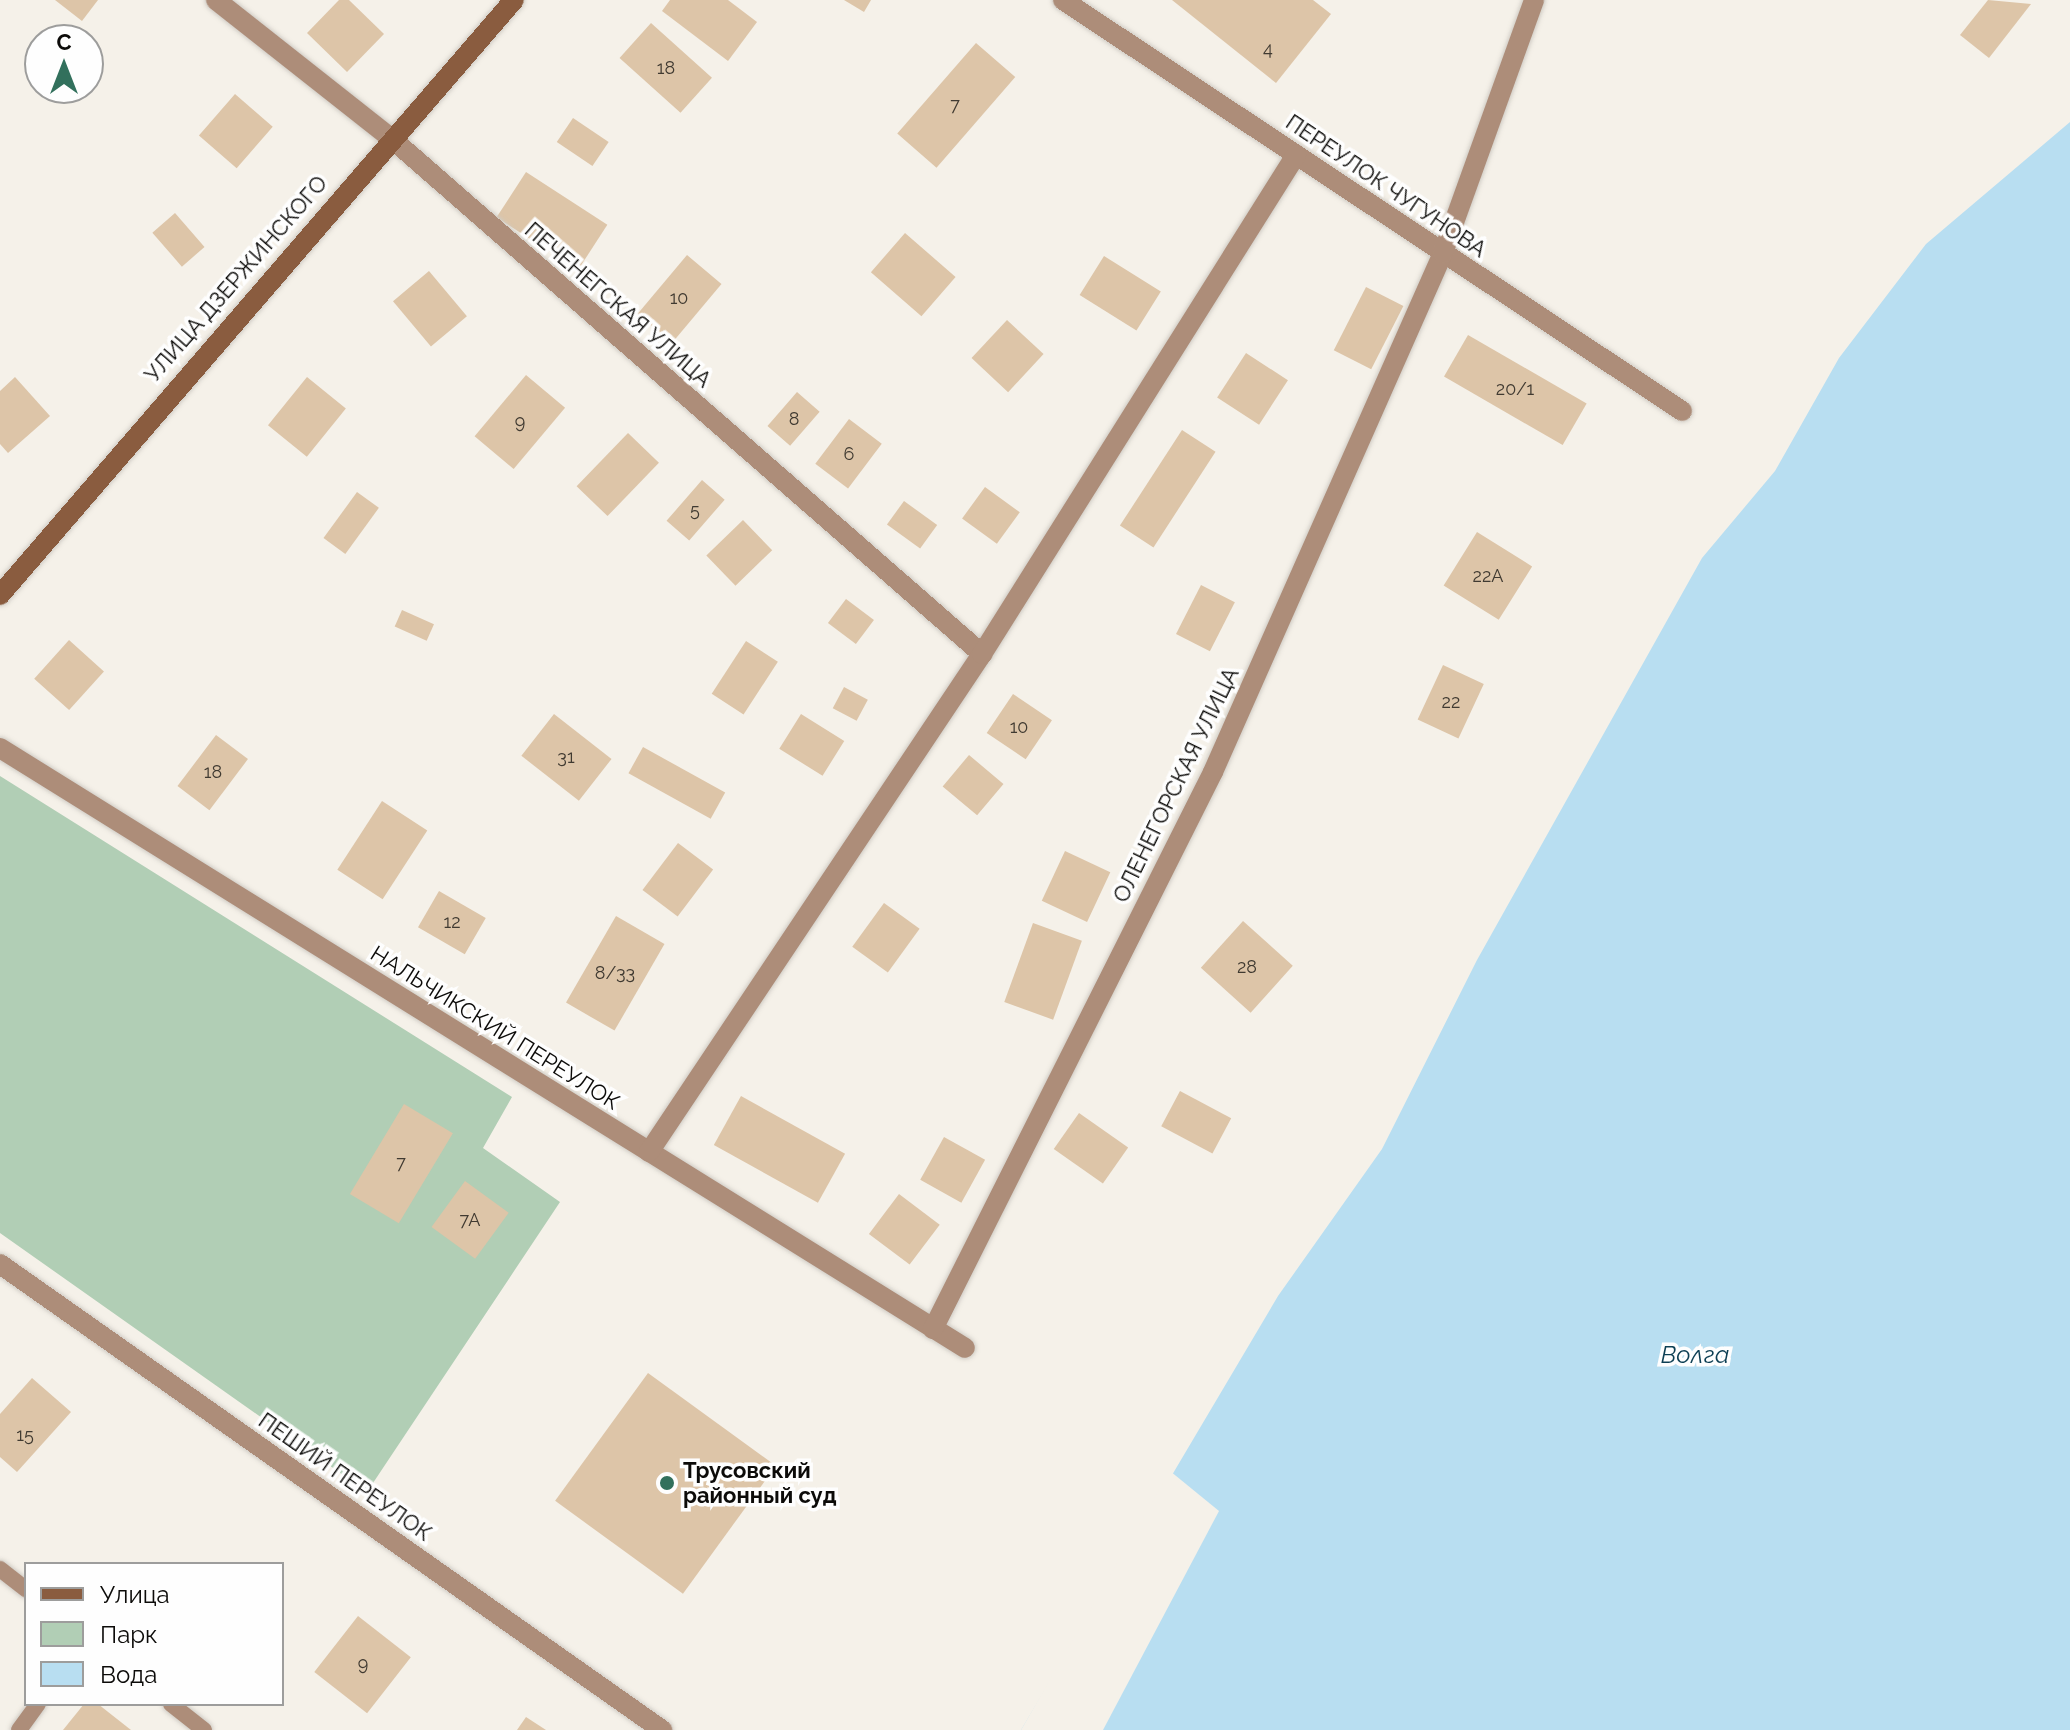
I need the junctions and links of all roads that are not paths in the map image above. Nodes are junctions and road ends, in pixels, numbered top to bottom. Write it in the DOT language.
graph roads {
  1 [pos="216,0"];
  2 [pos="514,0"];
  3 [pos="1063,0"];
  4 [pos="1534,0"];
  5 [pos="391,138"];
  6 [pos="1296,155"];
  7 [pos="1443,253"];
  8 [pos="1682,411"];
  9 [pos="0,595"];
  10 [pos="982,654"];
  11 [pos="0,748"];
  12 [pos="649,1152"];
  13 [pos="0,1264"];
  14 [pos="933,1329"];
  15 [pos="965,1348"];
  16 [pos="0,1569"];
  17 [pos="24,1587"];
  18 [pos="37,1706"];
  19 [pos="174,1706"];
  20 [pos="19,1730"];
  21 [pos="204,1730"];
  22 [pos="662,1730"];
  1 -- 5 [label="street, ПЕЧЕНЕГСКАЯ УЛИЦА"];
  2 -- 5 [label="main road, УЛИЦА ДЗЕРЖИНСКОГО"];
  3 -- 6 [label="street, ПЕРЕУЛОК ЧУГУНОВА"];
  4 -- 7 [label="street, ОЛЕНЕГОРСКАЯ УЛИЦА"];
  5 -- 9 [label="main road, УЛИЦА ДЗЕРЖИНСКОГО"];
  5 -- 10 [label="street, ПЕЧЕНЕГСКАЯ УЛИЦА"];
  6 -- 7 [label="street, ПЕРЕУЛОК ЧУГУНОВА"];
  6 -- 10 [label="street"];
  7 -- 8 [label="street, ПЕРЕУЛОК ЧУГУНОВА"];
  7 -- 14 [label="street, ОЛЕНЕГОРСКАЯ УЛИЦА"];
  10 -- 12 [label="street"];
  11 -- 12 [label="street, НАЛЬЧИКСКИЙ ПЕРЕУЛОК"];
  12 -- 14 [label="street, НАЛЬЧИКСКИЙ ПЕРЕУЛОК"];
  13 -- 22 [label="street, ПЕШИЙ ПЕРЕУЛОК"];
  14 -- 15 [label="street, НАЛЬЧИКСКИЙ ПЕРЕУЛОК"];
  16 -- 17 [label="lane"];
  18 -- 20 [label="lane"];
  19 -- 21 [label="lane"];
}
